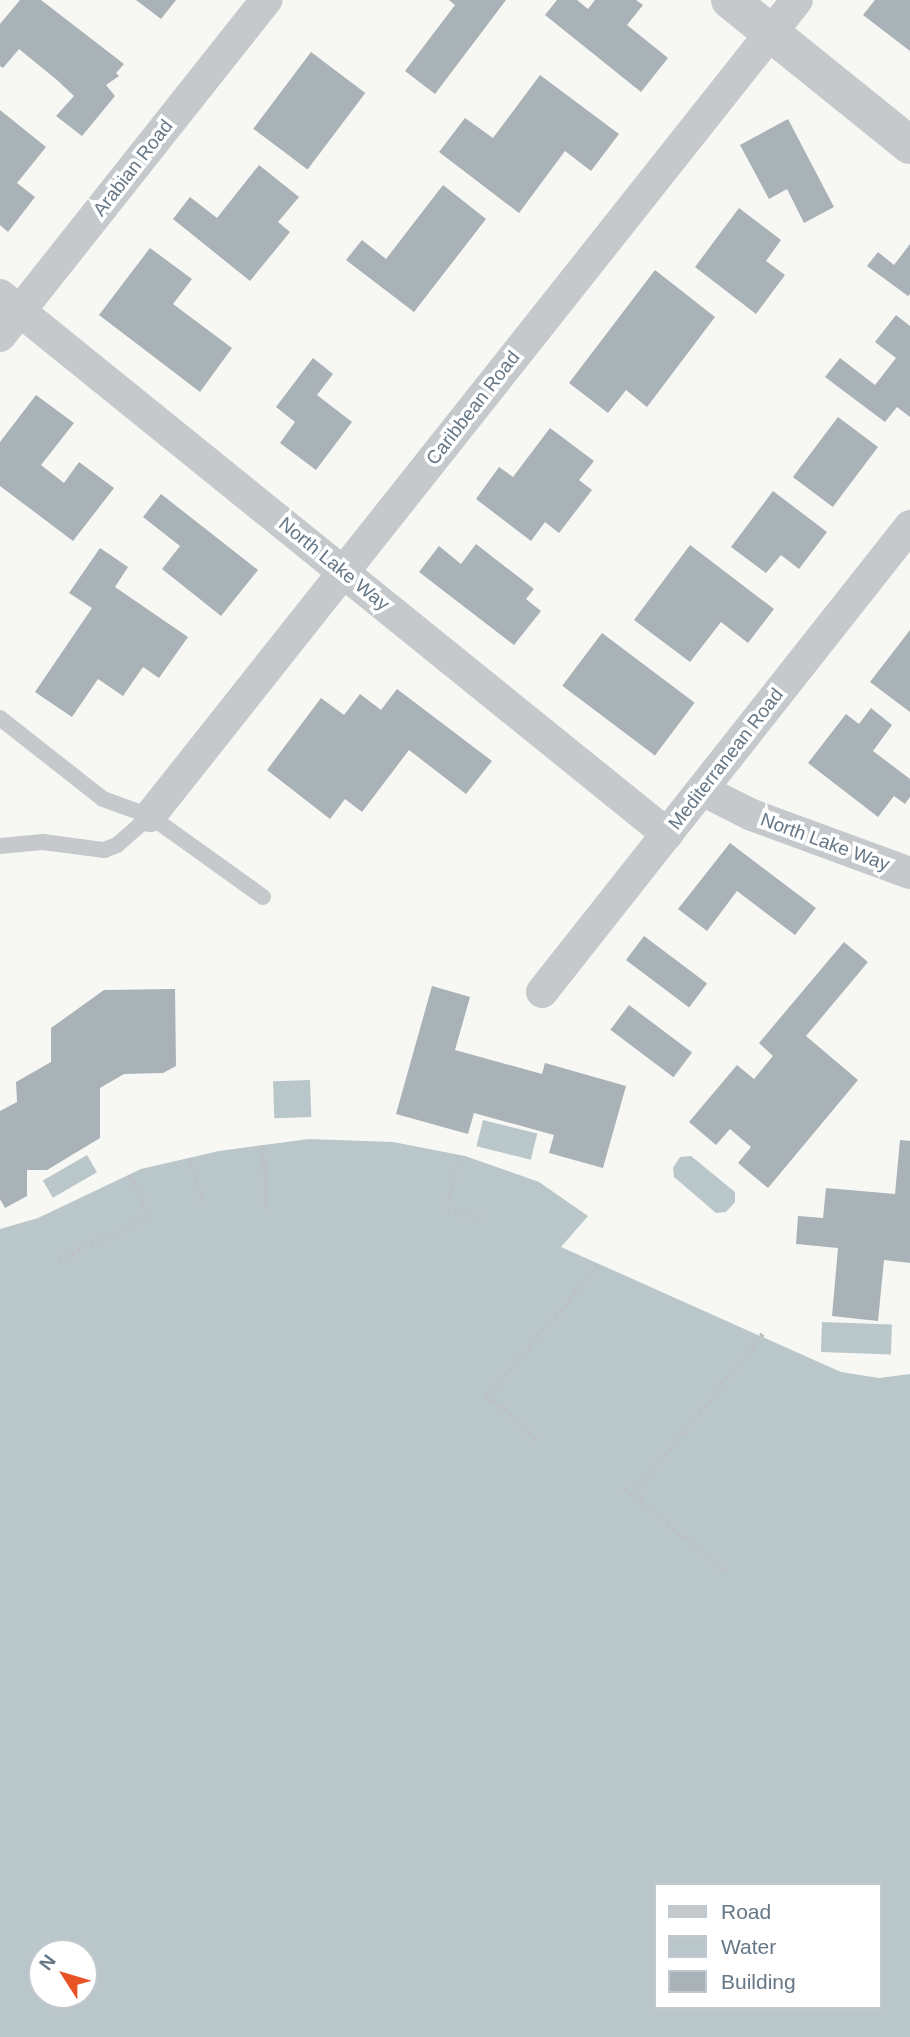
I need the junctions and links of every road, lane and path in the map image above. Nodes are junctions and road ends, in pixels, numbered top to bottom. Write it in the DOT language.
graph roads {
  1 [pos="266,0"];
  2 [pos="730,0"];
  3 [pos="797,0"];
  4 [pos="771,33"];
  5 [pos="910,145"];
  6 [pos="10,303"];
  7 [pos="0,336"];
  8 [pos="910,526"];
  9 [pos="344,571"];
  10 [pos="0,719"];
  11 [pos="702,790"];
  12 [pos="149,816"];
  13 [pos="667,834"];
  14 [pos="0,846"];
  15 [pos="910,873"];
  16 [pos="263,897"];
  17 [pos="542,992"];
  18 [pos="263,1145"];
  19 [pos="459,1155"];
  20 [pos="189,1158"];
  21 [pos="130,1174"];
  22 [pos="204,1204"];
  23 [pos="267,1209"];
  24 [pos="483,1217"];
  25 [pos="58,1260"];
  26 [pos="599,1264"];
  27 [pos="762,1334"];
  28 [pos="537,1439"];
  29 [pos="624,1486"];
  30 [pos="633,1494"];
  31 [pos="726,1571"];
  1 -- 6 [label="street, Arabian Road"];
  2 -- 4 [label="street"];
  3 -- 4 [label="street, Caribbean Road"];
  4 -- 5 [label="street"];
  4 -- 9 [label="street, Caribbean Road"];
  6 -- 7 [label="street, Arabian Road"];
  6 -- 9 [label="street, North Lake Way"];
  8 -- 11 [label="street, Mediterranean Road"];
  9 -- 12 [label="street, Caribbean Road"];
  9 -- 13 [label="street, North Lake Way"];
  10 -- 12 [label="lane"];
  11 -- 13 [label="street, Mediterranean Road"];
  11 -- 15 [label="street, North Lake Way"];
  12 -- 14 [label="lane"];
  12 -- 16 [label="lane"];
  13 -- 17 [label="street, Mediterranean Road"];
  18 -- 23 [label="path"];
  19 -- 24 [label="path"];
  20 -- 22 [label="path"];
  21 -- 25 [label="path"];
  26 -- 28 [label="path"];
  27 -- 30 [label="path"];
  29 -- 30 [label="path"];
  30 -- 31 [label="path"];
}
